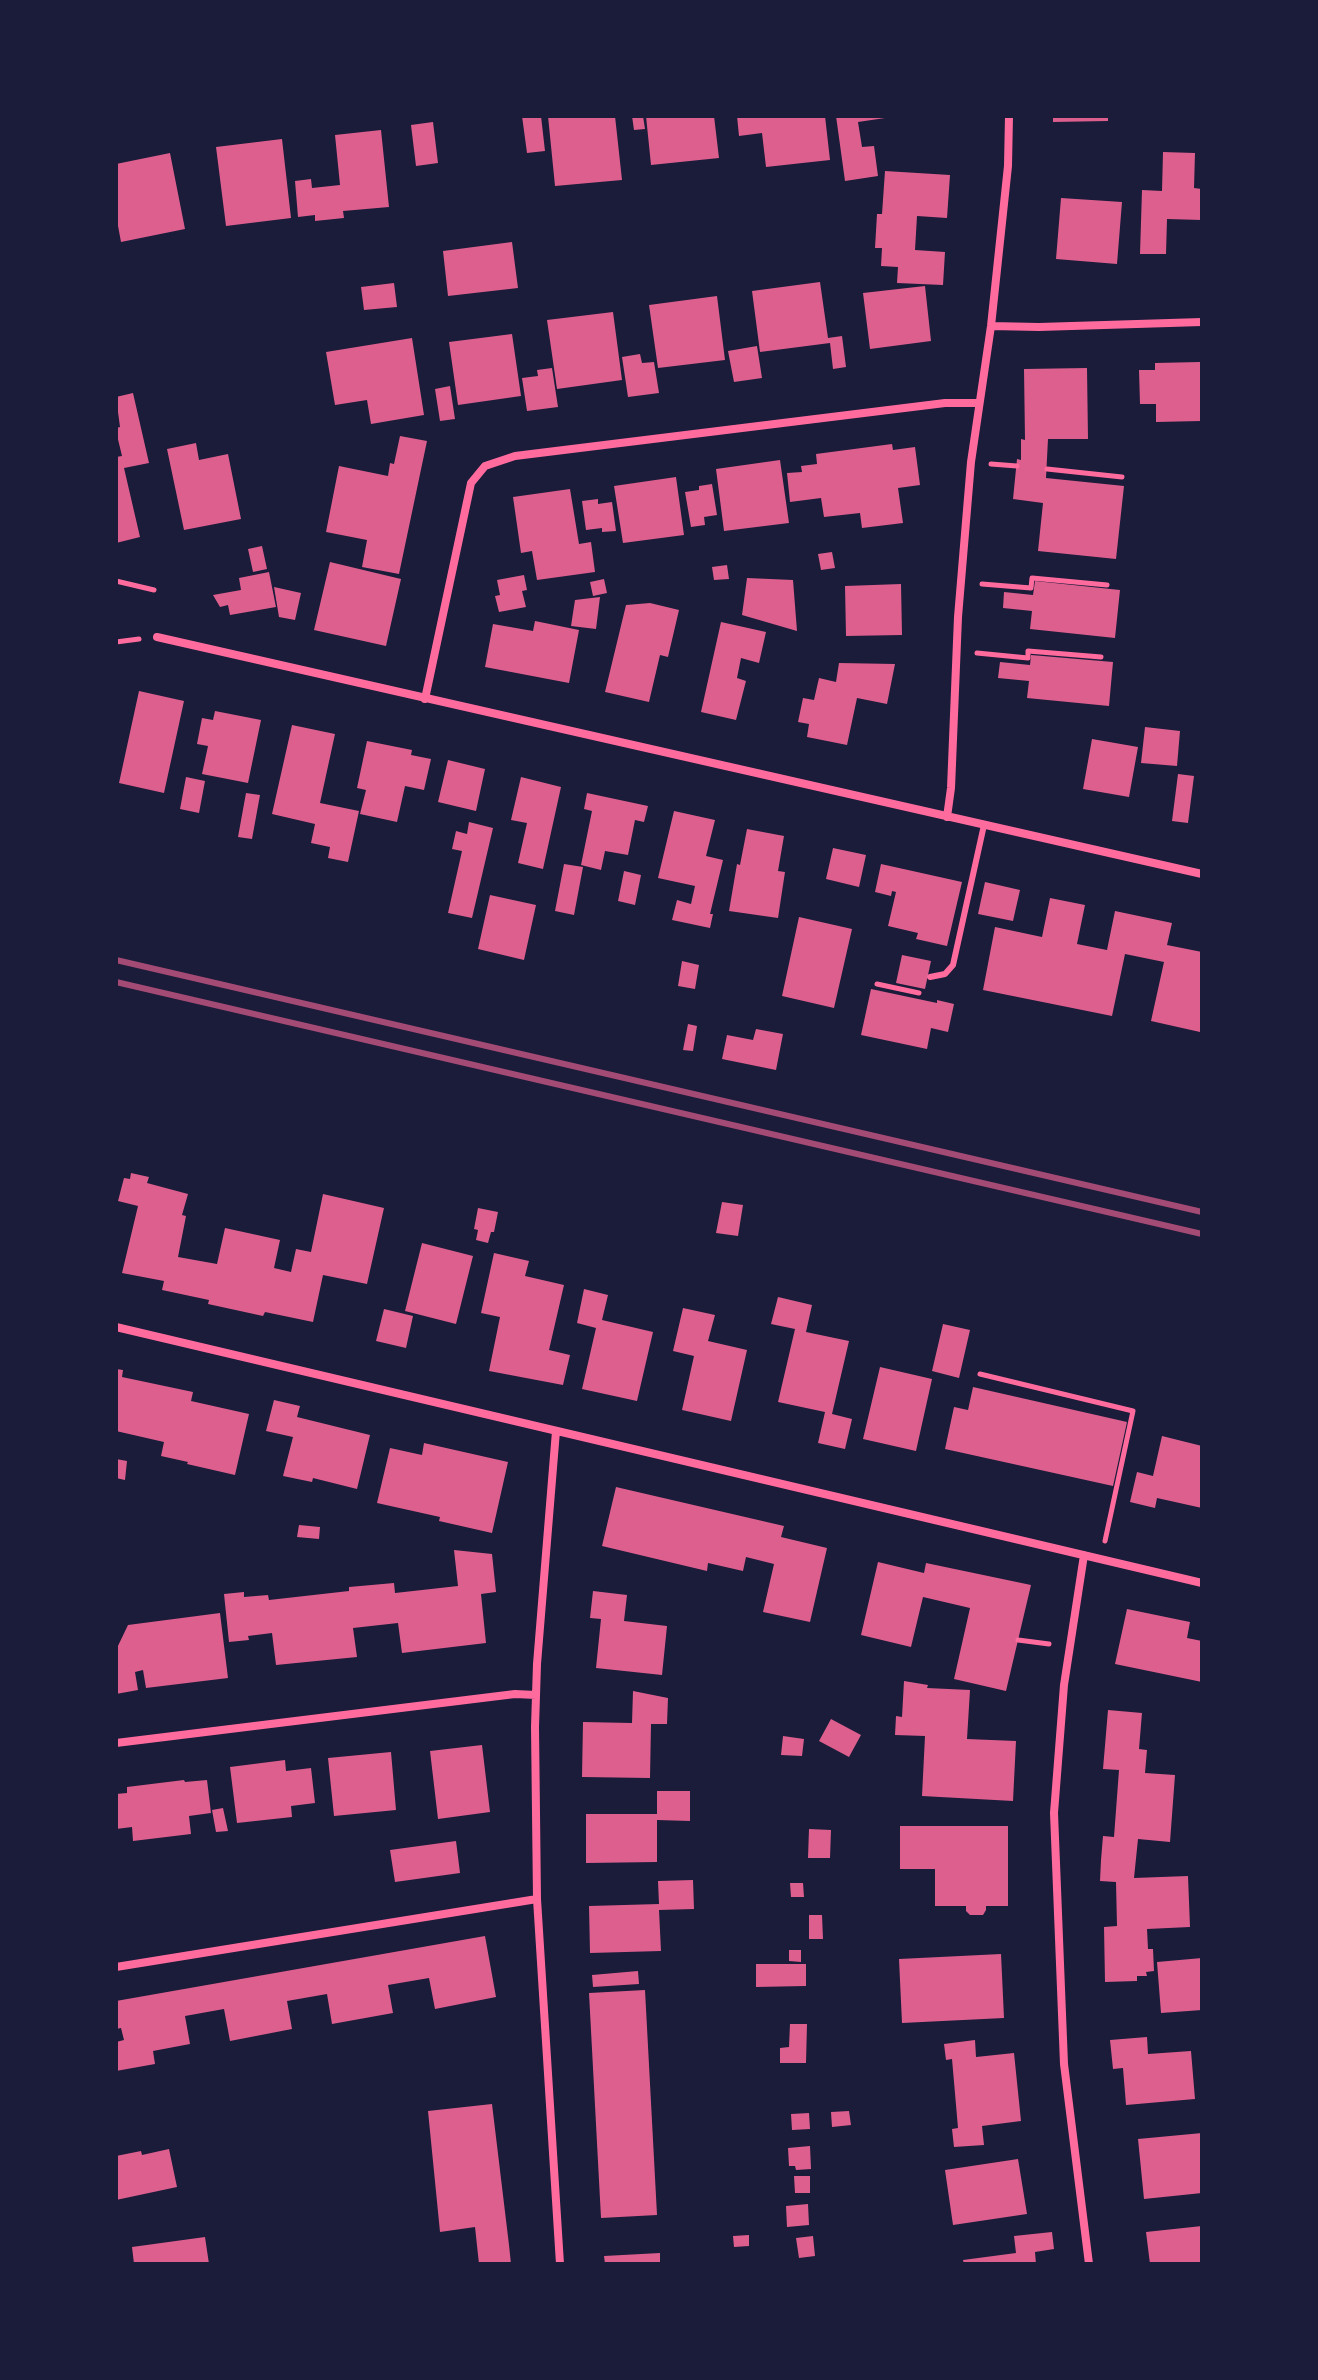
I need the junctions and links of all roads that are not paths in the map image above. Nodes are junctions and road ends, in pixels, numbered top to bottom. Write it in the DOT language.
graph roads {
  1 [pos="1009,116"];
  2 [pos="1202,322"];
  3 [pos="991,326"];
  4 [pos="979,403"];
  5 [pos="157,637"];
  6 [pos="425,699"];
  7 [pos="947,817"];
  8 [pos="984,825"];
  9 [pos="1202,874"];
  10 [pos="930,977"];
  11 [pos="116,1327"];
  12 [pos="556,1431"];
  13 [pos="1084,1555"];
  14 [pos="1202,1583"];
  15 [pos="536,1695"];
  16 [pos="116,1743"];
  17 [pos="537,1899"];
  18 [pos="116,1967"];
  19 [pos="560,2264"];
  20 [pos="1089,2264"];
  1 -- 3 [label="street"];
  2 -- 3 [label="street"];
  3 -- 4 [label="street"];
  4 -- 6 [label="street"];
  4 -- 7 [label="street"];
  5 -- 6 [label="street"];
  6 -- 7 [label="street"];
  7 -- 8 [label="street"];
  8 -- 9 [label="street"];
  8 -- 10 [label="lane"];
  11 -- 12 [label="street"];
  12 -- 13 [label="street"];
  12 -- 15 [label="street"];
  13 -- 14 [label="street"];
  13 -- 20 [label="street"];
  15 -- 16 [label="street"];
  15 -- 17 [label="street"];
  17 -- 18 [label="street"];
  17 -- 19 [label="street"];
}
